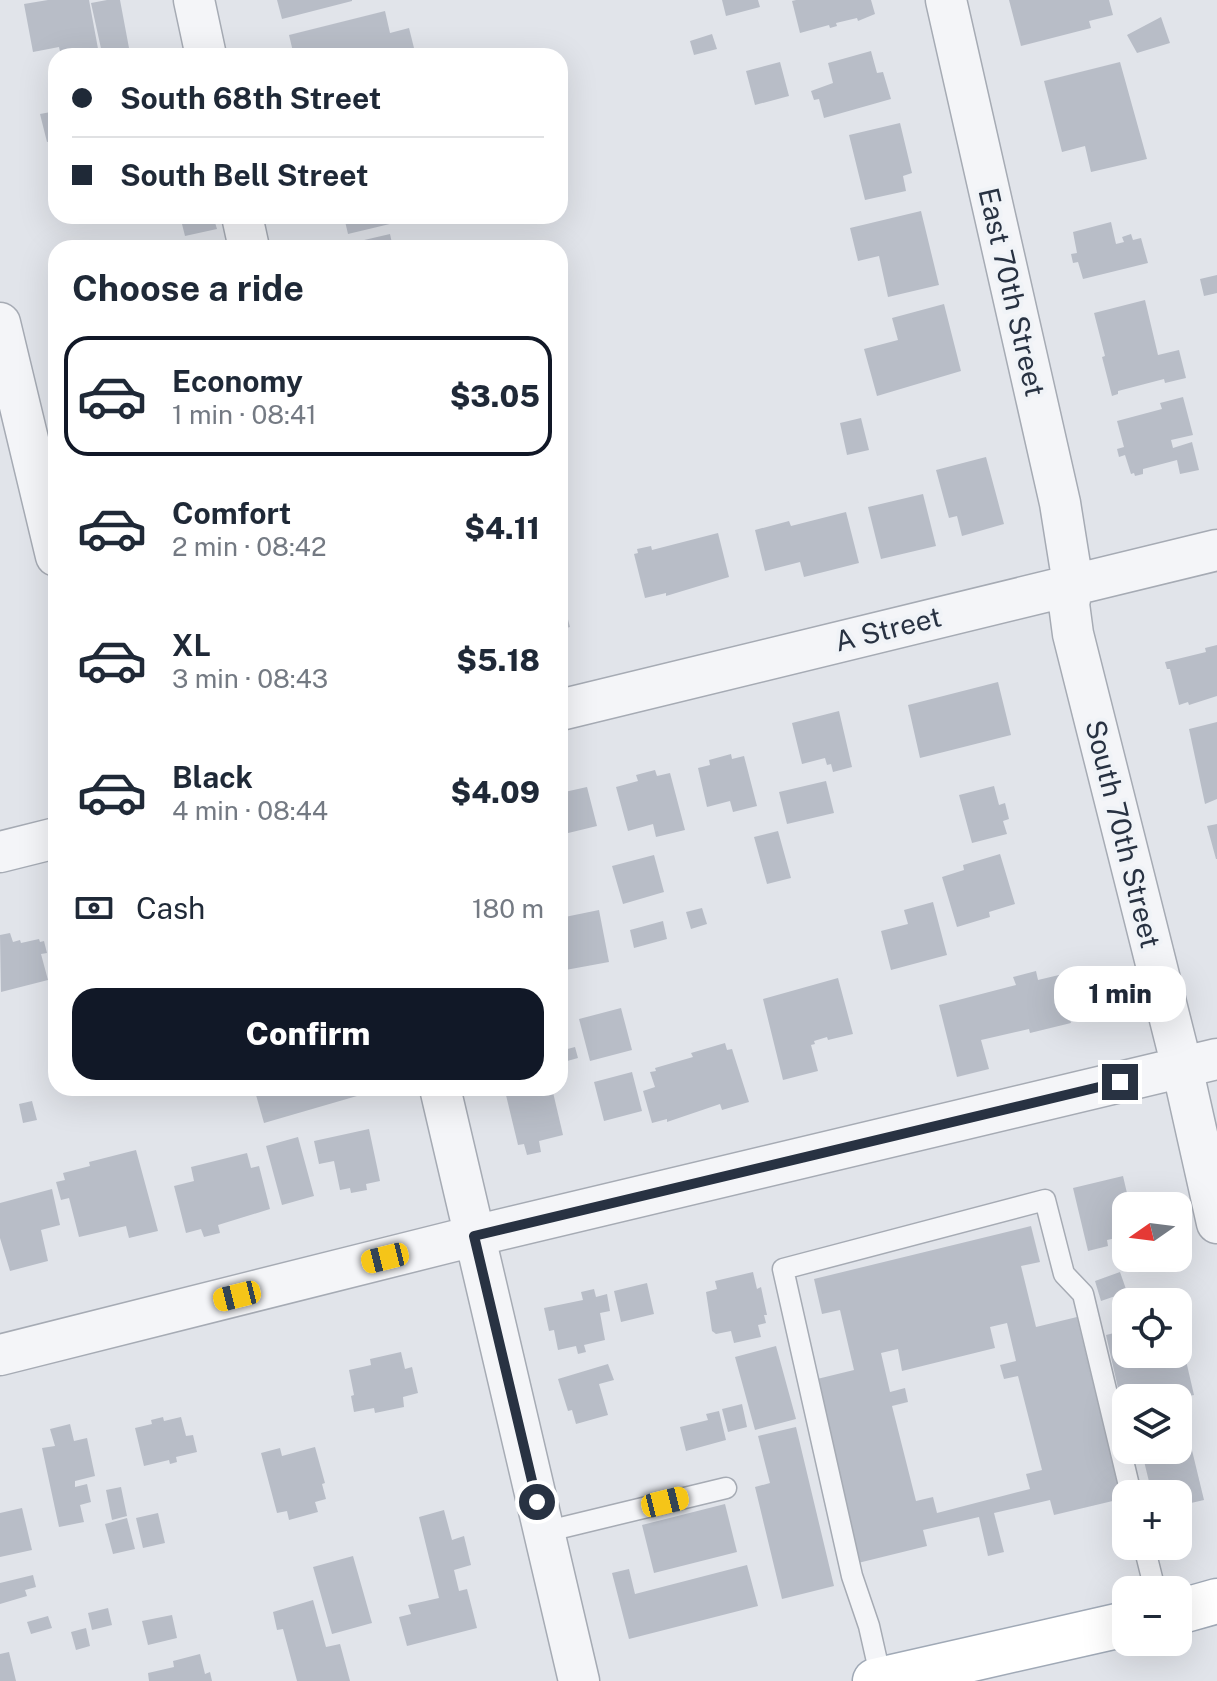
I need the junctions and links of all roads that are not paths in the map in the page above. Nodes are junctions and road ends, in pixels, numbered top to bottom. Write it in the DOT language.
graph roads {
  1 [pos="194,0"];
  2 [pos="946,0"];
  3 [pos="204,48"];
  4 [pos="0,323"];
  5 [pos="48,523"];
  6 [pos="1217,550"];
  7 [pos="1073,584"];
  8 [pos="568,708"];
  9 [pos="48,840"];
  10 [pos="0,852"];
  11 [pos="1199,1063"];
  12 [pos="442,1096"];
  13 [pos="1217,1223"];
  14 [pos="474,1236"];
  15 [pos="0,1355"];
  16 [pos="1128,1480"];
  17 [pos="726,1488"];
  18 [pos="544,1532"];
  19 [pos="1217,1601"];
  20 [pos="1192,1608"];
  21 [pos="1112,1627"];
  22 [pos="878,1680"];
  23 [pos="579,1681"];
  1 -- 3 [label="street"];
  2 -- 7 [label="street, East 70th Street"];
  4 -- 5 [label="street"];
  6 -- 7 [label="street, A Street"];
  7 -- 8 [label="street, A Street"];
  7 -- 11 [label="street, South 70th Street"];
  9 -- 10 [label="street"];
  11 -- 13 [label="street, South 70th Street"];
  11 -- 14 [label="street"];
  12 -- 14 [label="street"];
  14 -- 15 [label="street"];
  14 -- 18 [label="street"];
  16 -- 22 [label="lane"];
  17 -- 18 [label="lane"];
  18 -- 23 [label="street"];
  19 -- 20 [label="main road"];
  21 -- 22 [label="main road"];
}
